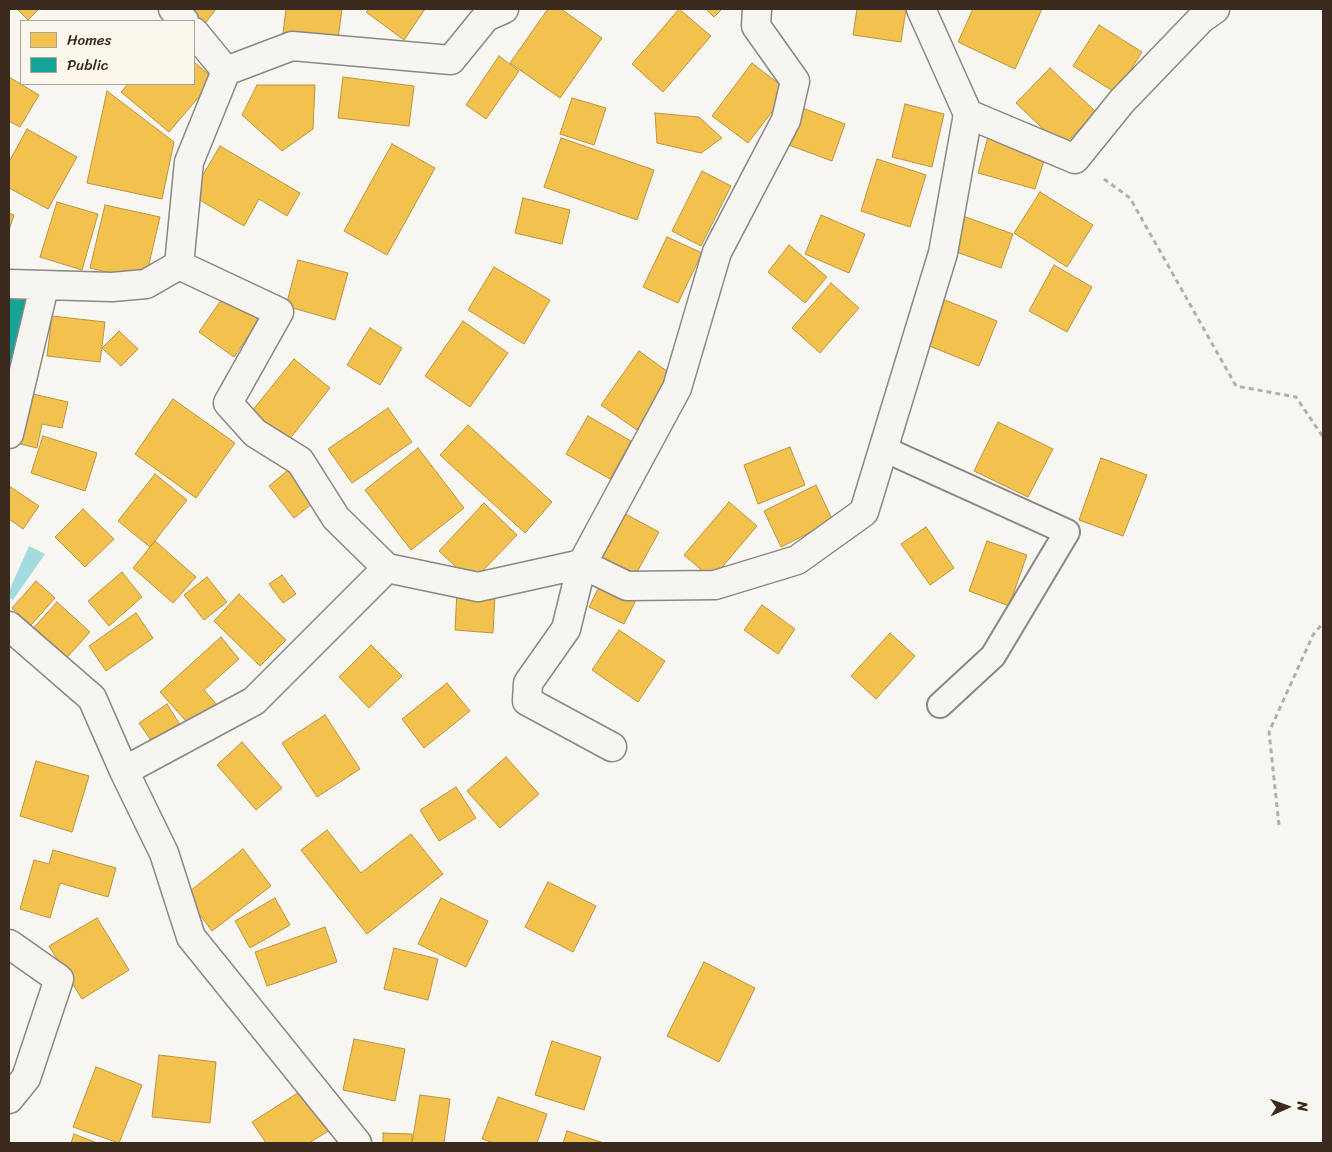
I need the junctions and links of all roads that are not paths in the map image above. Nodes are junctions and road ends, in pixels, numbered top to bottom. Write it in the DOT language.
graph roads {
  1 [pos="174,9"];
  2 [pos="756,9"];
  3 [pos="921,9"];
  4 [pos="1215,9"];
  5 [pos="491,11"];
  6 [pos="183,20"];
  7 [pos="195,33"];
  8 [pos="226,70"];
  9 [pos="968,114"];
  10 [pos="179,265"];
  11 [pos="9,284"];
  12 [pos="44,287"];
  13 [pos="9,434"];
  14 [pos="884,449"];
  15 [pos="582,564"];
  16 [pos="387,568"];
  17 [pos="9,626"];
  18 [pos="940,704"];
  19 [pos="612,747"];
  20 [pos="124,771"];
  21 [pos="9,944"];
  22 [pos="9,1099"];
  23 [pos="357,1143"];
  1 -- 6 [label="street"];
  2 -- 15 [label="street"];
  3 -- 9 [label="street"];
  4 -- 9 [label="street"];
  5 -- 8 [label="street"];
  7 -- 8 [label="street"];
  8 -- 10 [label="street"];
  9 -- 14 [label="street"];
  10 -- 12 [label="street"];
  10 -- 16 [label="street"];
  11 -- 12 [label="street"];
  12 -- 13 [label="street"];
  14 -- 15 [label="street"];
  14 -- 18 [label="lane"];
  15 -- 16 [label="street"];
  15 -- 19 [label="street"];
  16 -- 20 [label="street"];
  17 -- 20 [label="street"];
  20 -- 23 [label="street"];
  21 -- 22 [label="street"];
}
